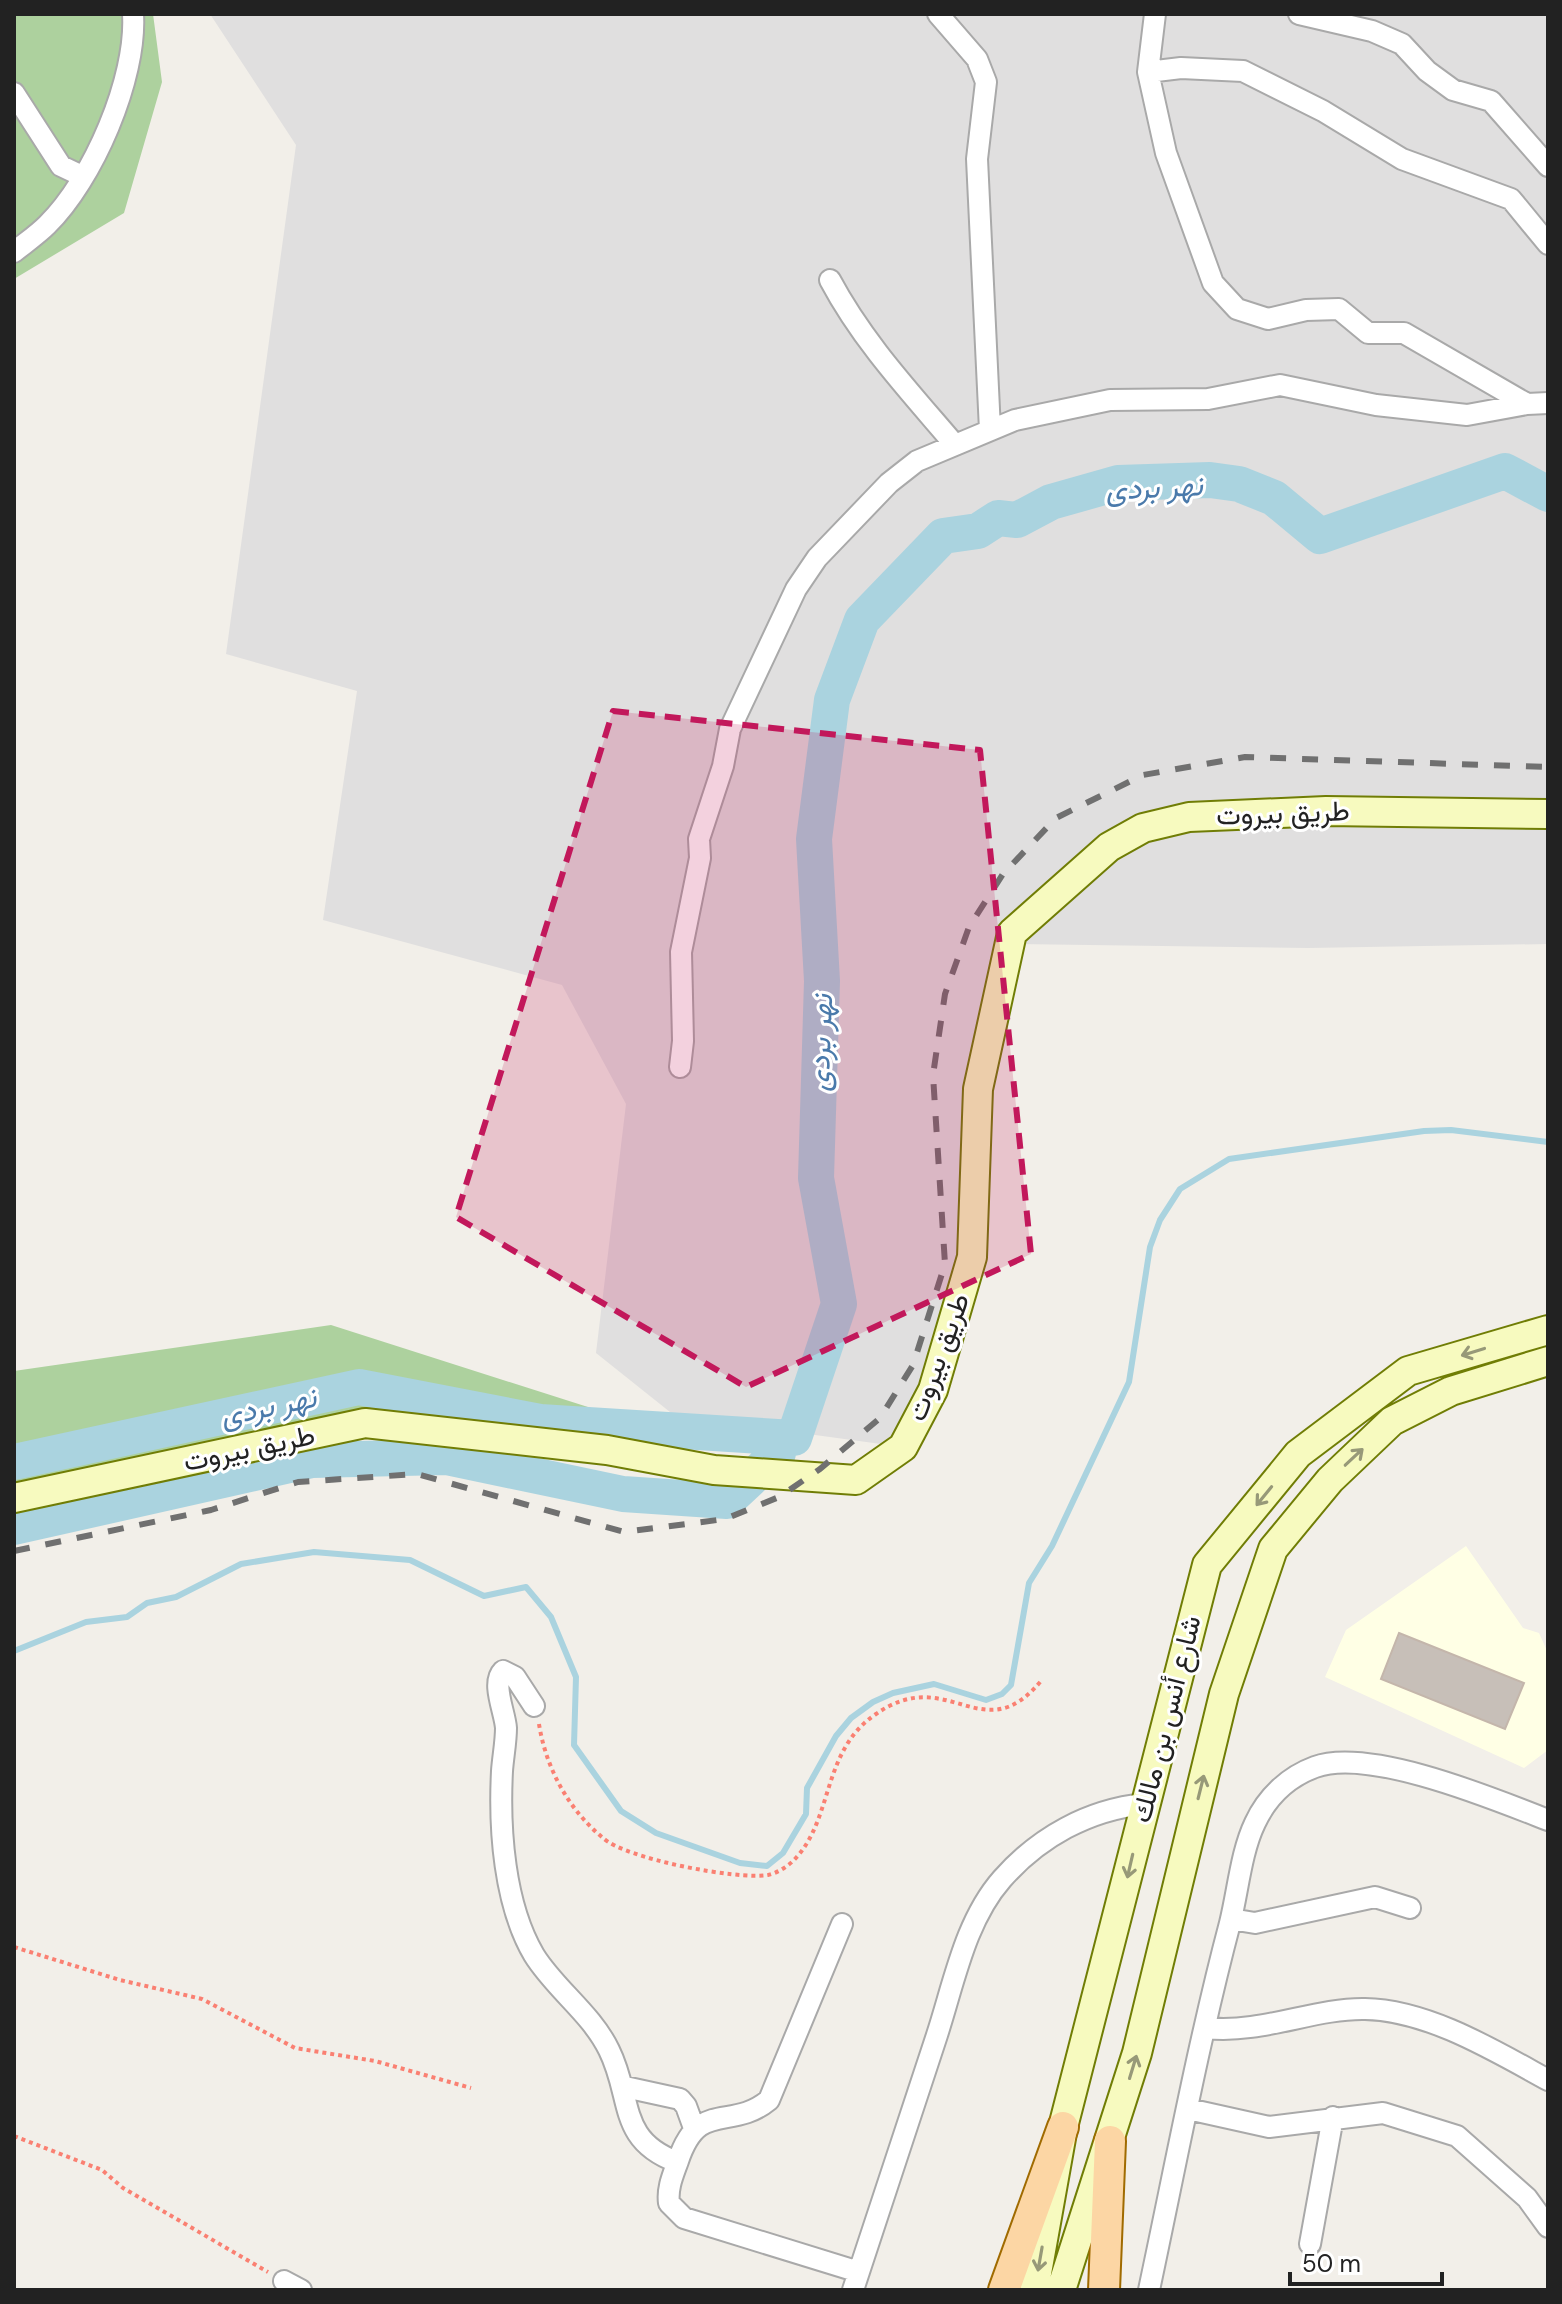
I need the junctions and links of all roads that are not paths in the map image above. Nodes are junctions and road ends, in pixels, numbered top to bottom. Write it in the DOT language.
graph roads {
  1 [pos="133,14"];
  2 [pos="938,14"];
  3 [pos="1155,14"];
  4 [pos="1299,14"];
  5 [pos="1148,72"];
  6 [pos="14,93"];
  7 [pos="1548,166"];
  8 [pos="82,176"];
  9 [pos="1548,244"];
  10 [pos="14,252"];
  11 [pos="830,280"];
  12 [pos="1548,403"];
  13 [pos="1527,404"];
  14 [pos="990,430"];
  15 [pos="955,445"];
  16 [pos="1548,814"];
  17 [pos="680,1067"];
  18 [pos="1548,1330"];
  19 [pos="1548,1361"];
  20 [pos="14,1498"];
  21 [pos="534,1706"];
  22 [pos="1144,1804"];
  23 [pos="1548,1820"];
  24 [pos="1410,1908"];
  25 [pos="1231,1919"];
  26 [pos="842,1924"];
  27 [pos="1206,2028"];
  28 [pos="1548,2080"];
  29 [pos="625,2087"];
  30 [pos="1188,2109"];
  31 [pos="1333,2117"];
  32 [pos="1063,2127"];
  33 [pos="694,2128"];
  34 [pos="1110,2141"];
  35 [pos="677,2162"];
  36 [pos="1548,2227"];
  37 [pos="1310,2244"];
  38 [pos="856,2281"];
  39 [pos="1004,2290"];
  40 [pos="1034,2290"];
  41 [pos="1061,2290"];
  42 [pos="1104,2290"];
  43 [pos="1149,2290"];
  1 -- 8 [label="street"];
  2 -- 14 [label="street"];
  3 -- 5 [label="street"];
  4 -- 7 [label="street"];
  5 -- 9 [label="street"];
  5 -- 13 [label="street"];
  6 -- 8 [label="street"];
  8 -- 10 [label="street"];
  11 -- 15 [label="street"];
  12 -- 13 [label="street"];
  13 -- 14 [label="street"];
  14 -- 15 [label="street"];
  15 -- 17 [label="street"];
  16 -- 20 [label="main road, طريق بيروت"];
  18 -- 22 [label="main road, شارع أنس بن مالك, one-way"];
  34 -- 19 [label="main road, شارع أنس بن مالك, one-way"];
  21 -- 29 [label="street"];
  22 -- 32 [label="main road, شارع أنس بن مالك, one-way"];
  22 -- 38 [label="street"];
  23 -- 25 [label="street"];
  24 -- 25 [label="street"];
  25 -- 27 [label="street"];
  26 -- 33 [label="street"];
  27 -- 28 [label="street"];
  27 -- 30 [label="street"];
  29 -- 33 [label="street"];
  29 -- 35 [label="street"];
  30 -- 31 [label="street"];
  30 -- 43 [label="street"];
  31 -- 36 [label="street"];
  31 -- 37 [label="street"];
  32 -- 39 [label="main road"];
  32 -- 40 [label="main road, شارع أنس بن مالك, one-way"];
  33 -- 35 [label="street"];
  34 -- 41 [label="main road, شارع أنس بن مالك"];
  34 -- 42 [label="main road"];
  35 -- 38 [label="street"];
}
